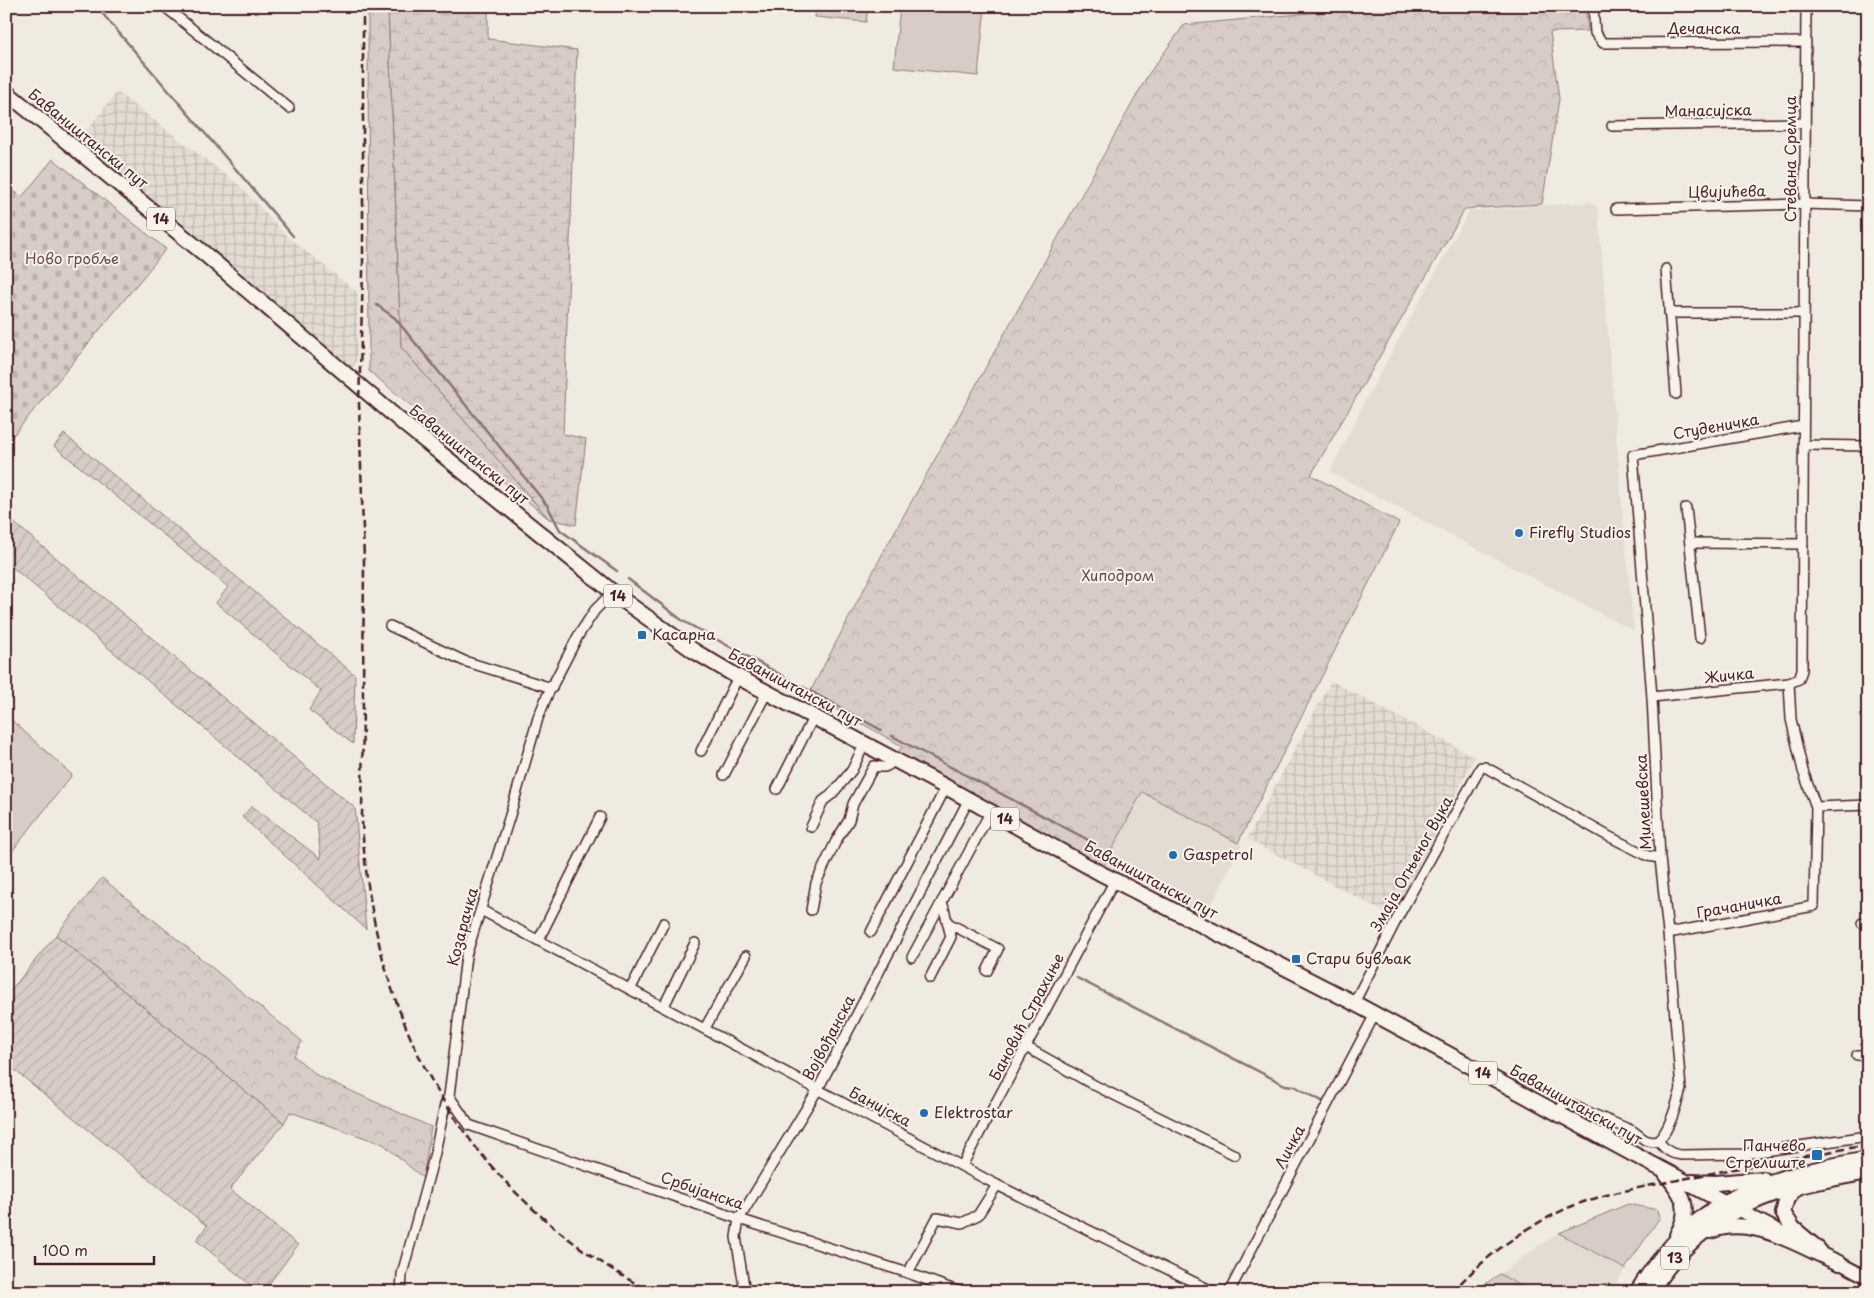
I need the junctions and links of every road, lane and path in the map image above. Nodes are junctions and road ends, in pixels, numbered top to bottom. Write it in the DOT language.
graph roads {
  1 [pos="164,6"];
  2 [pos="1593,6"];
  3 [pos="1806,6"];
  4 [pos="1805,42"];
  5 [pos="6,92"];
  6 [pos="289,108"];
  7 [pos="1805,122"];
  8 [pos="1612,126"];
  9 [pos="1804,204"];
  10 [pos="1868,206"];
  11 [pos="1616,209"];
  12 [pos="1666,269"];
  13 [pos="1669,313"];
  14 [pos="1804,313"];
  15 [pos="1676,394"];
  16 [pos="1804,426"];
  17 [pos="1803,445"];
  18 [pos="1868,446"];
  19 [pos="1632,456"];
  20 [pos="1686,508"];
  21 [pos="1690,543"];
  22 [pos="1803,544"];
  23 [pos="614,592"];
  24 [pos="390,626"];
  25 [pos="1700,638"];
  26 [pos="738,677"];
  27 [pos="1788,683"];
  28 [pos="552,688"];
  29 [pos="766,692"];
  30 [pos="1652,697"];
  31 [pos="814,716"];
  32 [pos="865,743"];
  33 [pos="701,751"];
  34 [pos="894,759"];
  35 [pos="724,775"];
  36 [pos="946,787"];
  37 [pos="776,790"];
  38 [pos="969,799"];
  39 [pos="1868,805"];
  40 [pos="1816,807"];
  41 [pos="991,811"];
  42 [pos="600,817"];
  43 [pos="811,827"];
  44 [pos="1660,858"];
  45 [pos="1115,880"];
  46 [pos="942,901"];
  47 [pos="481,910"];
  48 [pos="811,910"];
  49 [pos="664,923"];
  50 [pos="948,923"];
  51 [pos="871,932"];
  52 [pos="1668,932"];
  53 [pos="539,939"];
  54 [pos="696,943"];
  55 [pos="746,956"];
  56 [pos="912,958"];
  57 [pos="987,971"];
  58 [pos="930,978"];
  59 [pos="631,988"];
  60 [pos="1354,1003"];
  61 [pos="664,1006"];
  62 [pos="1375,1014"];
  63 [pos="705,1028"];
  64 [pos="1026,1047"];
  65 [pos="1857,1055"];
  66 [pos="1868,1055"];
  67 [pos="818,1090"];
  68 [pos="449,1096"];
  69 [pos="1558,1113"];
  70 [pos="1868,1136"];
  71 [pos="1658,1141"];
  72 [pos="1235,1155"];
  73 [pos="1868,1159"];
  74 [pos="962,1166"];
  75 [pos="1663,1170"];
  76 [pos="1868,1172"];
  77 [pos="1780,1178"];
  78 [pos="1686,1182"];
  79 [pos="997,1185"];
  80 [pos="1799,1186"];
  81 [pos="1725,1202"];
  82 [pos="1737,1209"];
  83 [pos="739,1218"];
  84 [pos="1675,1240"];
  85 [pos="1690,1244"];
  86 [pos="1833,1260"];
  87 [pos="908,1273"];
  88 [pos="1868,1278"];
  89 [pos="401,1292"];
  90 [pos="746,1292"];
  91 [pos="960,1292"];
  92 [pos="1214,1292"];
  93 [pos="1229,1292"];
  94 [pos="1637,1292"];
  95 [pos="1651,1292"];
  1 -- 6 [label="street"];
  2 -- 4 [label="street, Дечанска"];
  3 -- 4 [label="street, Стевана Сремца"];
  4 -- 7 [label="street, Стевана Сремца"];
  5 -- 23 [label="main road, Баваништански пут / 14"];
  7 -- 8 [label="street, Манасијска"];
  7 -- 9 [label="street, Стевана Сремца"];
  9 -- 10 [label="street, Цвијићева"];
  9 -- 11 [label="street, Цвијићева"];
  9 -- 14 [label="street, Стевана Сремца"];
  12 -- 13 [label="street"];
  13 -- 14 [label="street"];
  13 -- 15 [label="street"];
  14 -- 16 [label="street, Стевана Сремца"];
  16 -- 17 [label="street, Стевана Сремца"];
  16 -- 19 [label="street, Студеничка"];
  17 -- 18 [label="street"];
  17 -- 22 [label="street, Стевана Сремца"];
  19 -- 30 [label="street, Милешевска"];
  20 -- 21 [label="street"];
  21 -- 22 [label="street"];
  21 -- 25 [label="street"];
  22 -- 27 [label="street, Стевана Сремца"];
  23 -- 26 [label="main road, Баваништански пут / 14"];
  23 -- 28 [label="street, Козарачка"];
  24 -- 28 [label="street"];
  26 -- 29 [label="main road, Баваништански пут / 14"];
  26 -- 33 [label="street"];
  27 -- 30 [label="street, Жичка"];
  27 -- 40 [label="street"];
  28 -- 47 [label="street, Козарачка"];
  29 -- 31 [label="main road, Баваништански пут / 14"];
  29 -- 35 [label="street"];
  30 -- 44 [label="street, Милешевска"];
  31 -- 32 [label="main road, Баваништански пут / 14"];
  31 -- 37 [label="street"];
  32 -- 34 [label="main road, Баваништански пут / 14"];
  32 -- 43 [label="street"];
  34 -- 36 [label="main road, Баваништански пут / 14"];
  34 -- 48 [label="street"];
  36 -- 38 [label="main road, Баваништански пут / 14"];
  36 -- 51 [label="street"];
  38 -- 41 [label="main road, Баваништански пут / 14"];
  38 -- 67 [label="street, Војвођанска"];
  39 -- 40 [label="street"];
  40 -- 52 [label="street, Грачаничка"];
  41 -- 45 [label="main road, Баваништански пут / 14"];
  41 -- 46 [label="street"];
  42 -- 53 [label="street"];
  44 -- 52 [label="street, Милешевска"];
  44 -- 60 [label="street, Змаја Огњеног Вука"];
  45 -- 60 [label="main road, Баваништански пут / 14"];
  45 -- 64 [label="street, Бановић Страхиње"];
  46 -- 50 [label="street"];
  46 -- 56 [label="street"];
  47 -- 53 [label="street, Банијска"];
  47 -- 68 [label="street, Козарачка"];
  49 -- 59 [label="street"];
  50 -- 57 [label="street"];
  50 -- 58 [label="street"];
  52 -- 71 [label="street, Милешевска"];
  53 -- 59 [label="street, Банијска"];
  54 -- 61 [label="street"];
  55 -- 63 [label="street"];
  59 -- 61 [label="street, Банијска"];
  60 -- 62 [label="main road, Баваништански пут / 14"];
  61 -- 63 [label="street, Банијска"];
  62 -- 69 [label="main road, Баваништански пут / 14"];
  62 -- 93 [label="street, Личка"];
  63 -- 67 [label="street, Банијска"];
  64 -- 72 [label="street"];
  64 -- 74 [label="street, Бановић Страхиње"];
  65 -- 66 [label="street"];
  67 -- 74 [label="street, Банијска"];
  67 -- 83 [label="street, Војвођанска"];
  68 -- 83 [label="street, Србијанска"];
  68 -- 89 [label="street, Козарачка"];
  69 -- 71 [label="street"];
  69 -- 75 [label="main road, Баваништански пут / 14"];
  70 -- 71 [label="street"];
  73 -- 77 [label="main road, 13"];
  74 -- 79 [label="street, Банијска"];
  75 -- 78 [label="main road, 14"];
  75 -- 84 [label="main road"];
  76 -- 80 [label="main road, 13"];
  77 -- 78 [label="main road"];
  77 -- 81 [label="main road, 13"];
  78 -- 81 [label="main road, 14"];
  79 -- 87 [label="street"];
  79 -- 92 [label="street, Банијска"];
  80 -- 82 [label="main road, 13"];
  80 -- 86 [label="main road"];
  81 -- 82 [label="main road, 14"];
  81 -- 84 [label="main road, 13"];
  82 -- 85 [label="main road, 13"];
  82 -- 86 [label="street"];
  83 -- 87 [label="street, Србијанска"];
  83 -- 90 [label="street, Војвођанска"];
  84 -- 94 [label="main road, 13"];
  85 -- 86 [label="main road"];
  85 -- 95 [label="main road, 13"];
  86 -- 88 [label="street"];
  87 -- 91 [label="street, Србијанска"];
}
